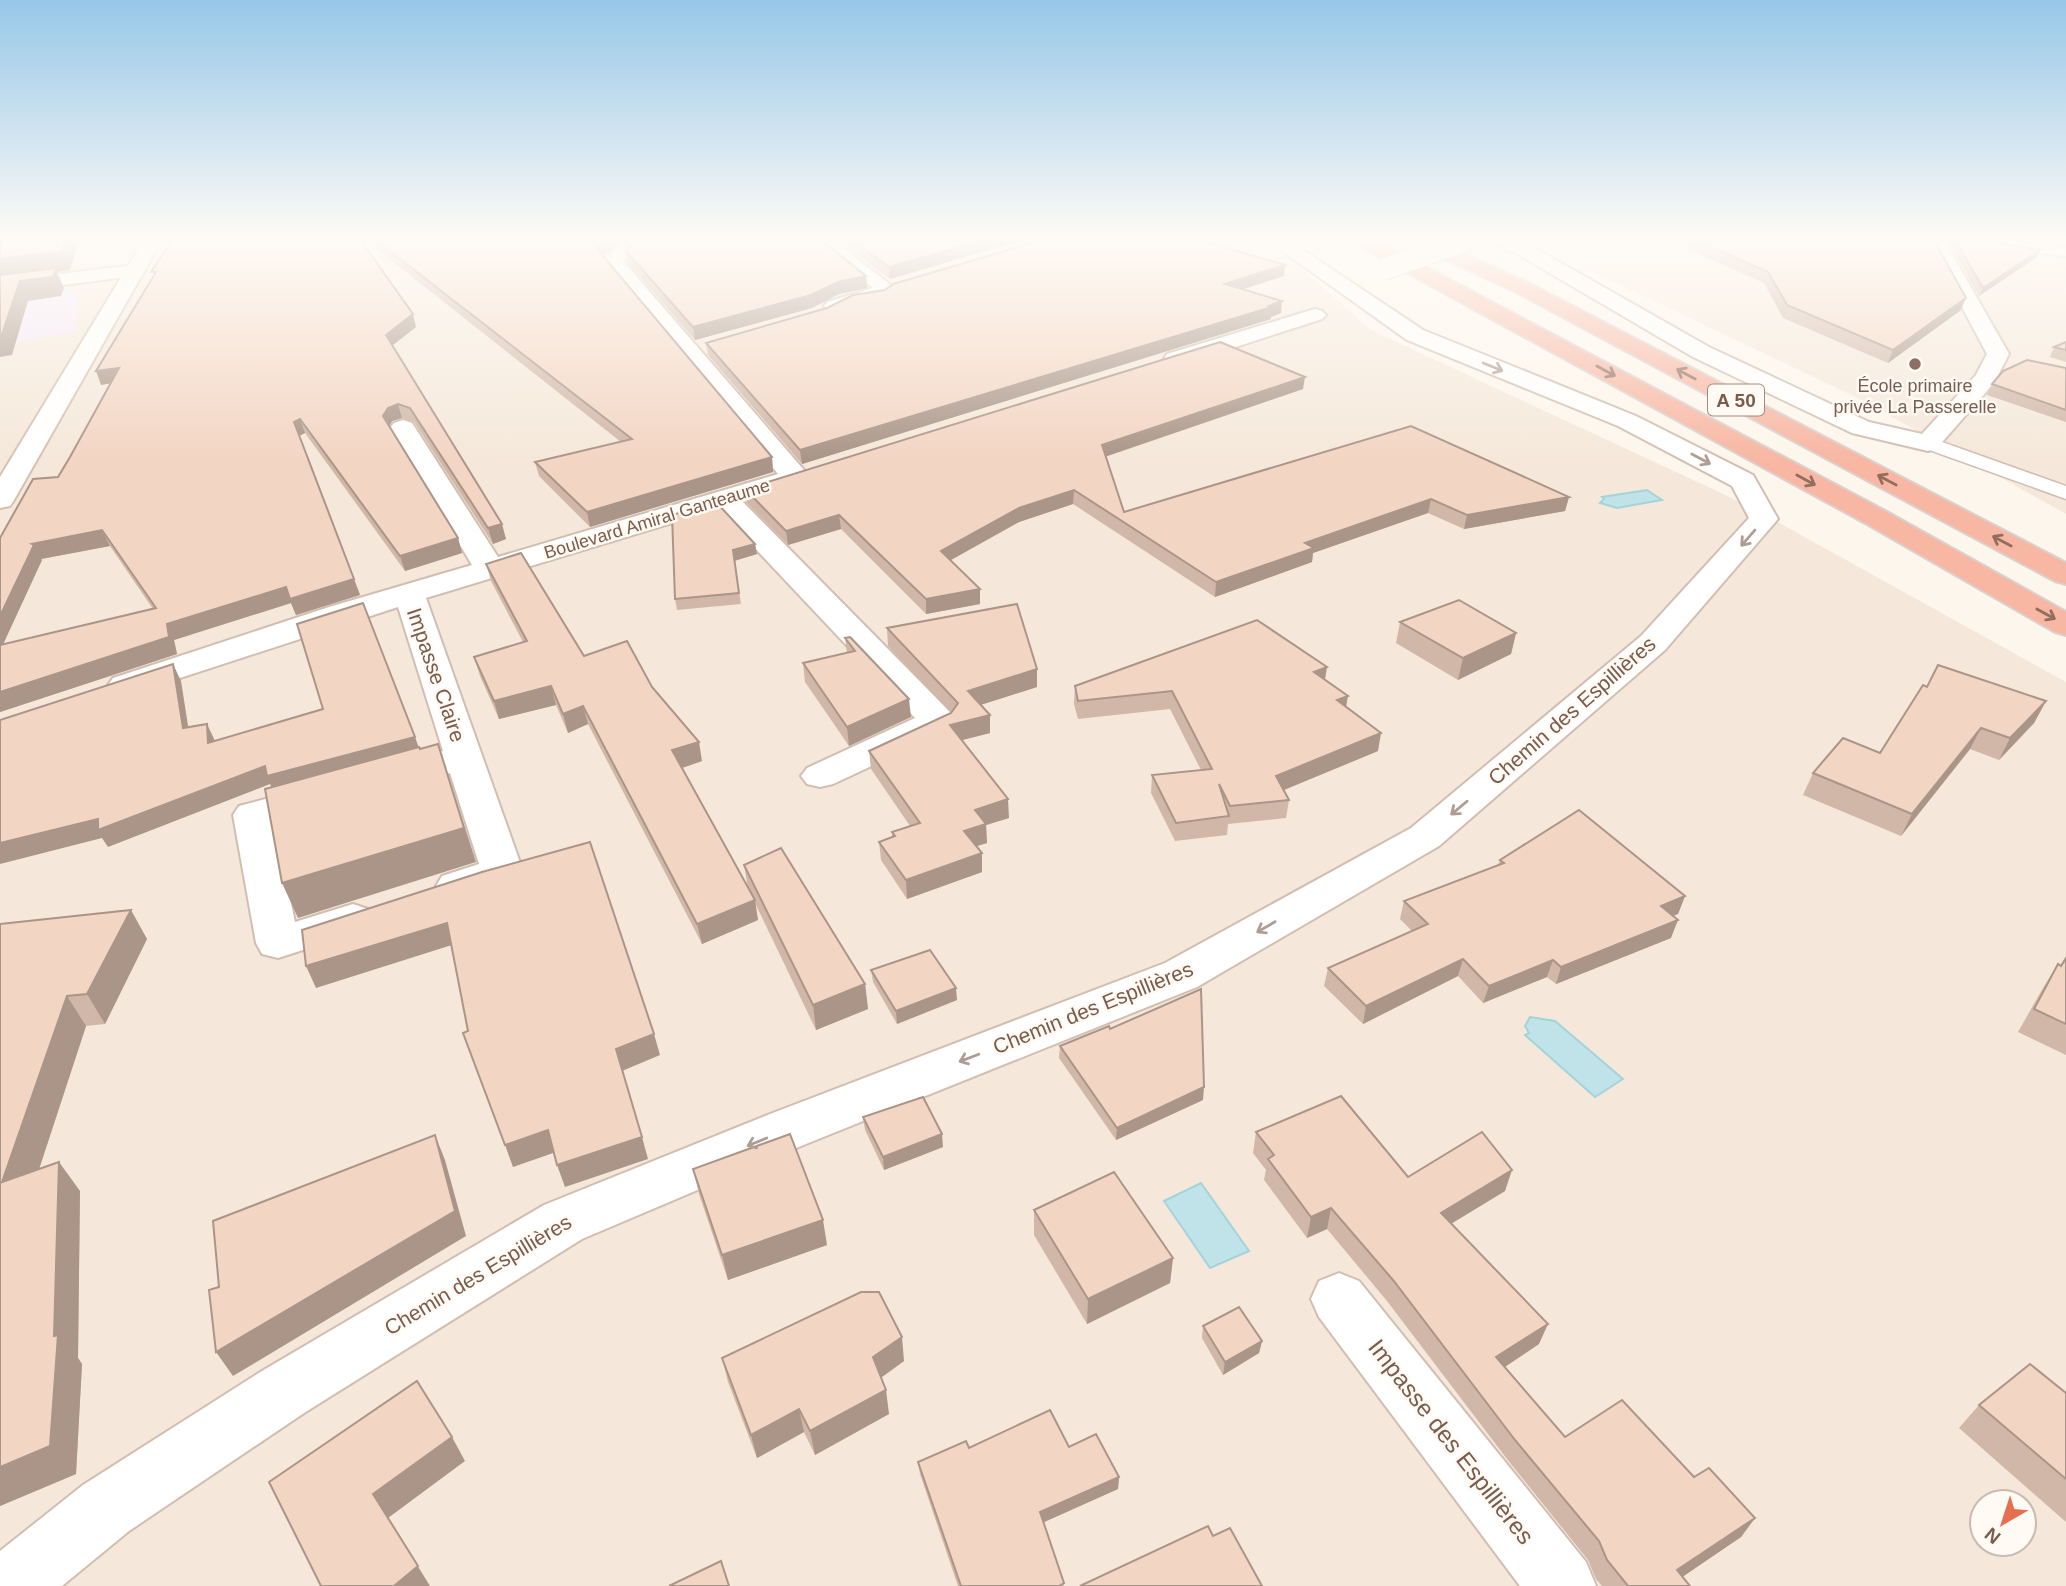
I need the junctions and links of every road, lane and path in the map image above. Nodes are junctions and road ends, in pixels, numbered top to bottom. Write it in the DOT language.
graph roads {
  1 [pos="111,312"];
  2 [pos="656,312"];
  3 [pos="824,312"];
  4 [pos="1381,312"];
  5 [pos="1488,312"];
  6 [pos="1569,312"];
  7 [pos="1632,312"];
  8 [pos="1981,312"];
  9 [pos="820,314"];
  10 [pos="1315,315"];
  11 [pos="715,343"];
  12 [pos="689,351"];
  13 [pos="1158,365"];
  14 [pos="403,428"];
  15 [pos="1928,443"];
  16 [pos="2066,494"];
  17 [pos="724,499"];
  18 [pos="0,500"];
  19 [pos="490,569"];
  20 [pos="2066,575"];
  21 [pos="409,593"];
  22 [pos="2066,625"];
  23 [pos="899,631"];
  24 [pos="858,639"];
  25 [pos="92,696"];
  26 [pos="464,757"];
  27 [pos="820,776"];
  28 [pos="423,897"];
  29 [pos="383,909"];
  30 [pos="1339,1299"];
  31 [pos="9,1586"];
  32 [pos="1562,1586"];
  1 -- 18 [label="street"];
  2 -- 12 [label="street"];
  3 -- 9 [label="street"];
  4 -- 31 [label="street, Chemin des Espillières, one-way"];
  5 -- 22 [label="highway, A 50, one-way"];
  20 -- 6 [label="highway, A 50, one-way"];
  7 -- 15 [label="street"];
  8 -- 15 [label="street"];
  10 -- 13 [label="street"];
  11 -- 12 [label="street"];
  12 -- 17 [label="street, Boulevard Amiral Ganteaume"];
  14 -- 19 [label="street"];
  15 -- 16 [label="lane"];
  17 -- 19 [label="street, Boulevard Amiral Ganteaume"];
  17 -- 24 [label="street"];
  19 -- 21 [label="street, Boulevard Amiral Ganteaume"];
  21 -- 25 [label="street, Boulevard Amiral Ganteaume"];
  21 -- 26 [label="street, Impasse Claire"];
  23 -- 24 [label="street"];
  24 -- 27 [label="street"];
  26 -- 28 [label="street, Impasse Claire"];
  26 -- 29 [label="street"];
  30 -- 32 [label="street, Impasse des Espillières"];
}
